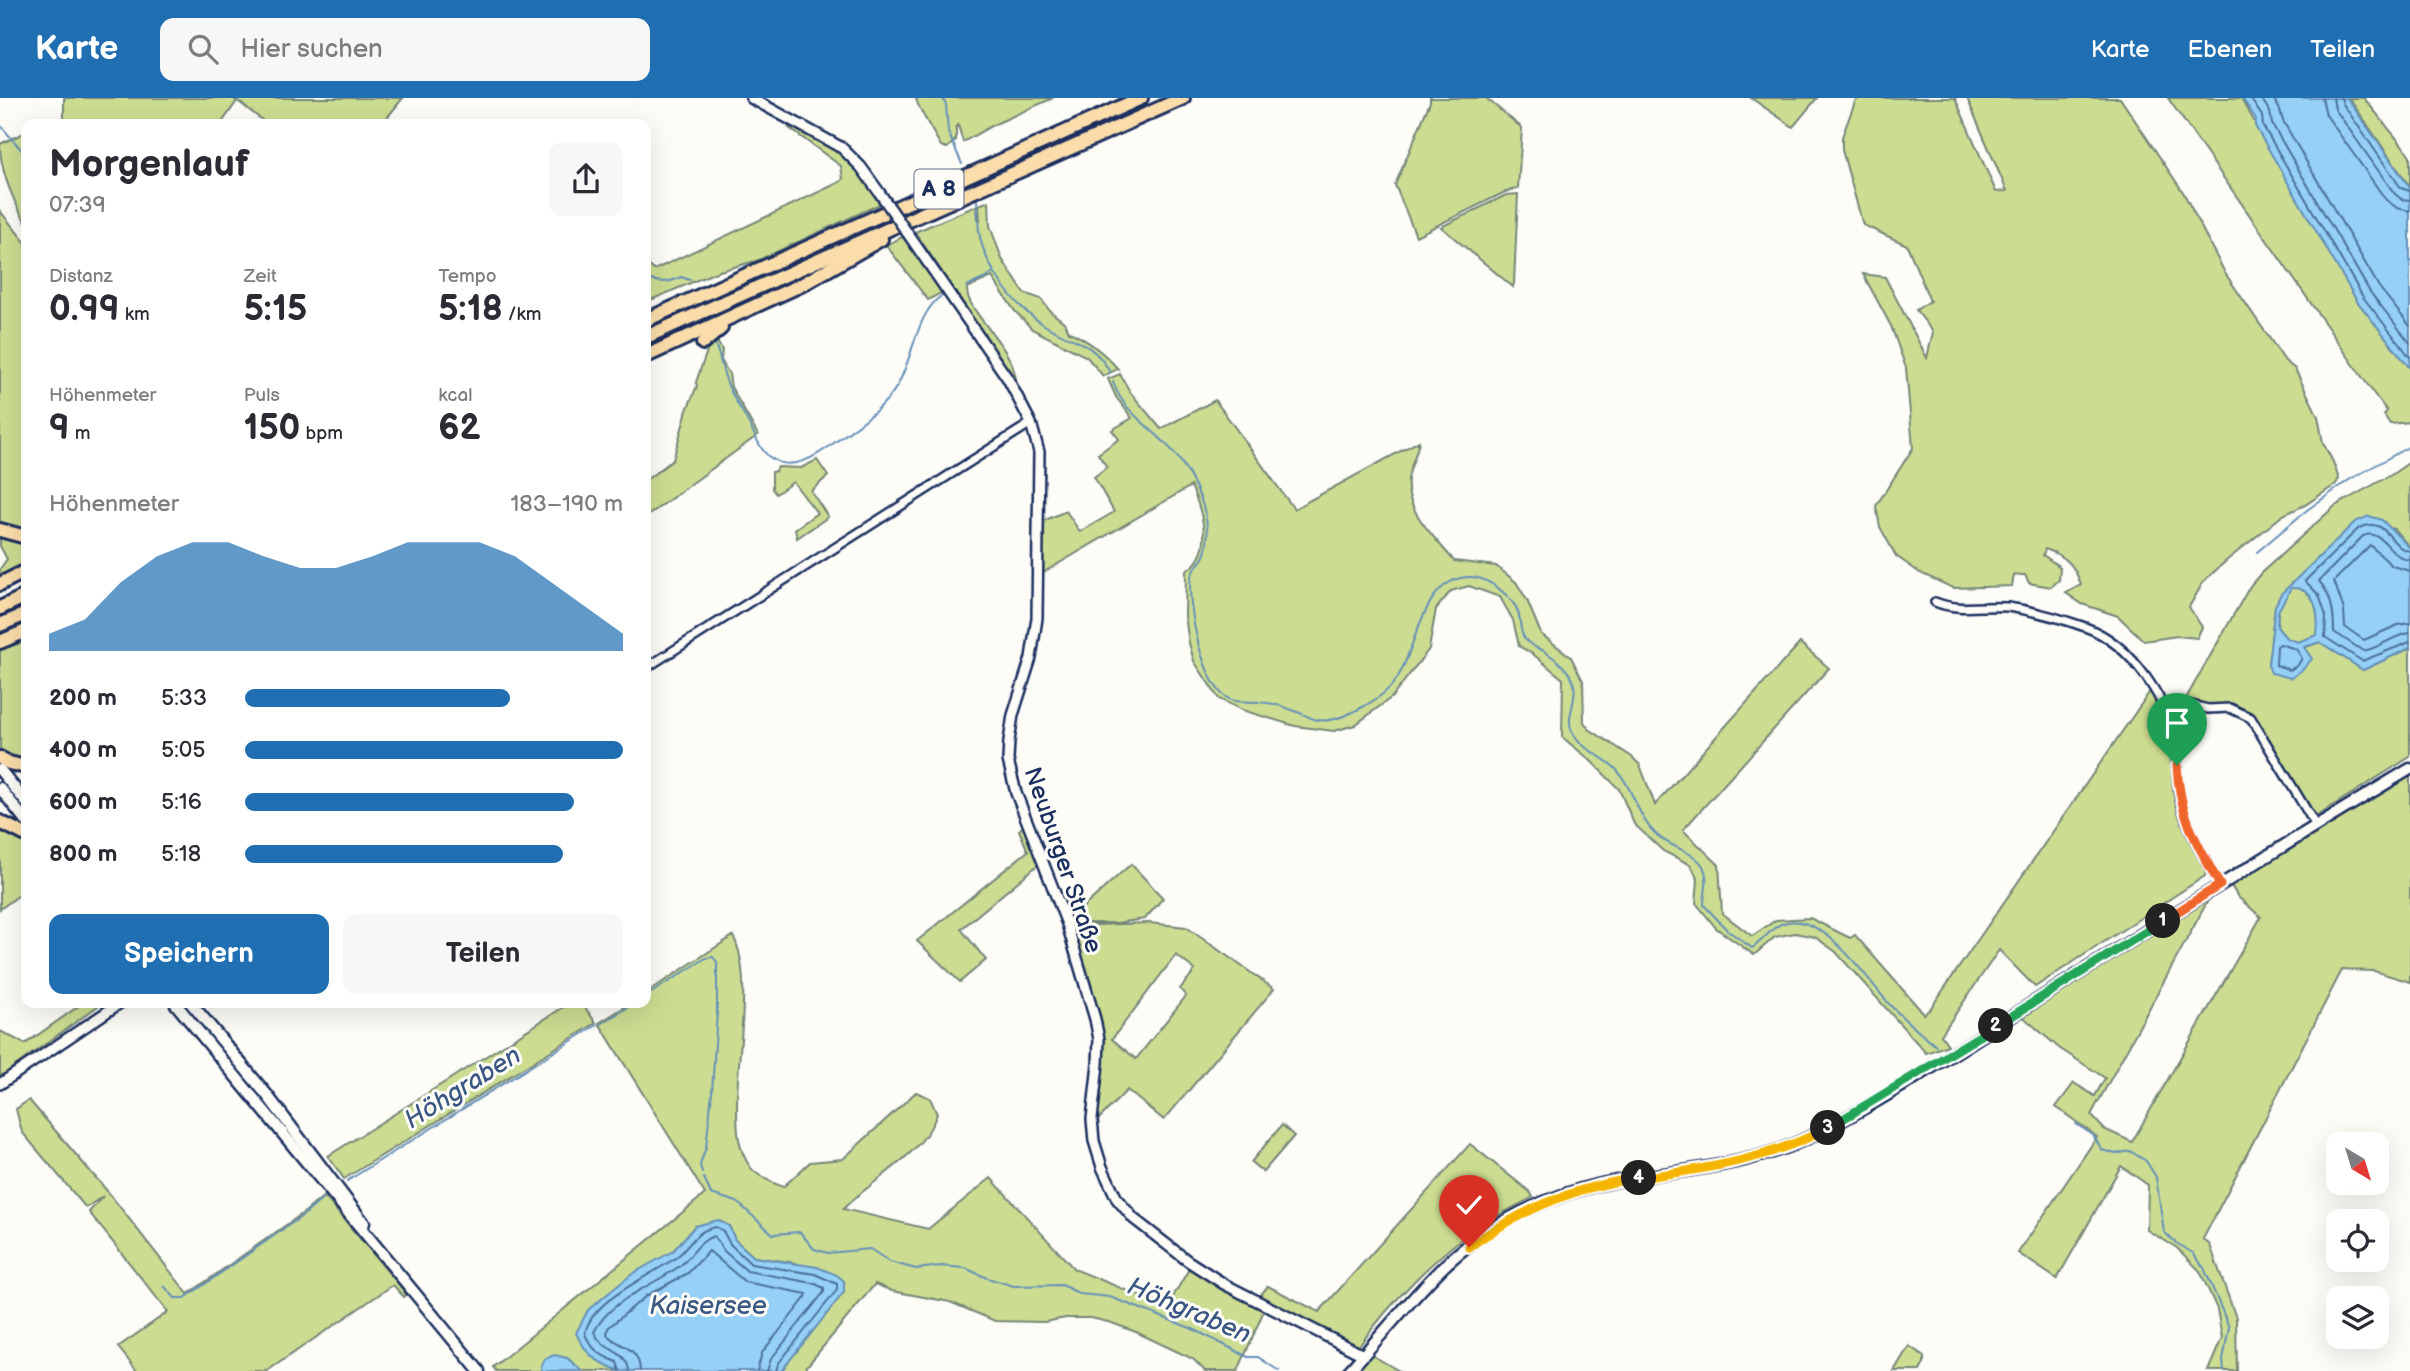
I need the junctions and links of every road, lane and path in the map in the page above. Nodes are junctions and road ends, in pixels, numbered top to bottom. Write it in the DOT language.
graph roads {
  1 [pos="751,98"];
  2 [pos="1141,98"];
  3 [pos="1183,98"];
  4 [pos="907,221"];
  5 [pos="741,314"];
  6 [pos="651,318"];
  7 [pos="651,335"];
  8 [pos="703,343"];
  9 [pos="651,354"];
  10 [pos="1031,423"];
  11 [pos="0,530"];
  12 [pos="21,536"];
  13 [pos="21,574"];
  14 [pos="0,584"];
  15 [pos="21,598"];
  16 [pos="1935,602"];
  17 [pos="0,608"];
  18 [pos="21,616"];
  19 [pos="0,625"];
  20 [pos="21,633"];
  21 [pos="21,638"];
  22 [pos="0,643"];
  23 [pos="651,665"];
  24 [pos="2164,708"];
  25 [pos="0,758"];
  26 [pos="21,766"];
  27 [pos="2410,769"];
  28 [pos="0,770"];
  29 [pos="0,788"];
  30 [pos="21,796"];
  31 [pos="21,815"];
  32 [pos="0,822"];
  33 [pos="2316,826"];
  34 [pos="21,832"];
  35 [pos="2220,885"];
  36 [pos="104,1008"];
  37 [pos="112,1008"];
  38 [pos="179,1008"];
  39 [pos="195,1008"];
  40 [pos="89,1022"];
  41 [pos="0,1084"];
  42 [pos="405,1280"];
  43 [pos="1363,1355"];
  44 [pos="479,1371"];
  45 [pos="1349,1371"];
  1 -- 10 [label="street, Neuburger Straße, bridge"];
  2 -- 6 [label="highway, A 8"];
  3 -- 4 [label="highway, A 8"];
  4 -- 5 [label="highway"];
  4 -- 7 [label="highway, A 8"];
  5 -- 8 [label="highway"];
  5 -- 9 [label="highway"];
  10 -- 23 [label="street"];
  10 -- 43 [label="street, Neuburger Straße"];
  11 -- 12 [label="highway"];
  13 -- 14 [label="highway"];
  15 -- 17 [label="highway"];
  16 -- 24 [label="street"];
  18 -- 19 [label="highway"];
  20 -- 22 [label="highway"];
  21 -- 22 [label="highway"];
  24 -- 33 [label="street"];
  24 -- 35 [label="street"];
  25 -- 26 [label="highway"];
  27 -- 33 [label="main road"];
  28 -- 30 [label="main road"];
  29 -- 31 [label="main road"];
  32 -- 34 [label="highway"];
  33 -- 35 [label="main road"];
  35 -- 43 [label="main road"];
  36 -- 40 [label="street"];
  37 -- 40 [label="street"];
  38 -- 42 [label="main road"];
  39 -- 42 [label="main road"];
  40 -- 41 [label="street"];
  42 -- 44 [label="main road"];
  43 -- 45 [label="main road"];
}
